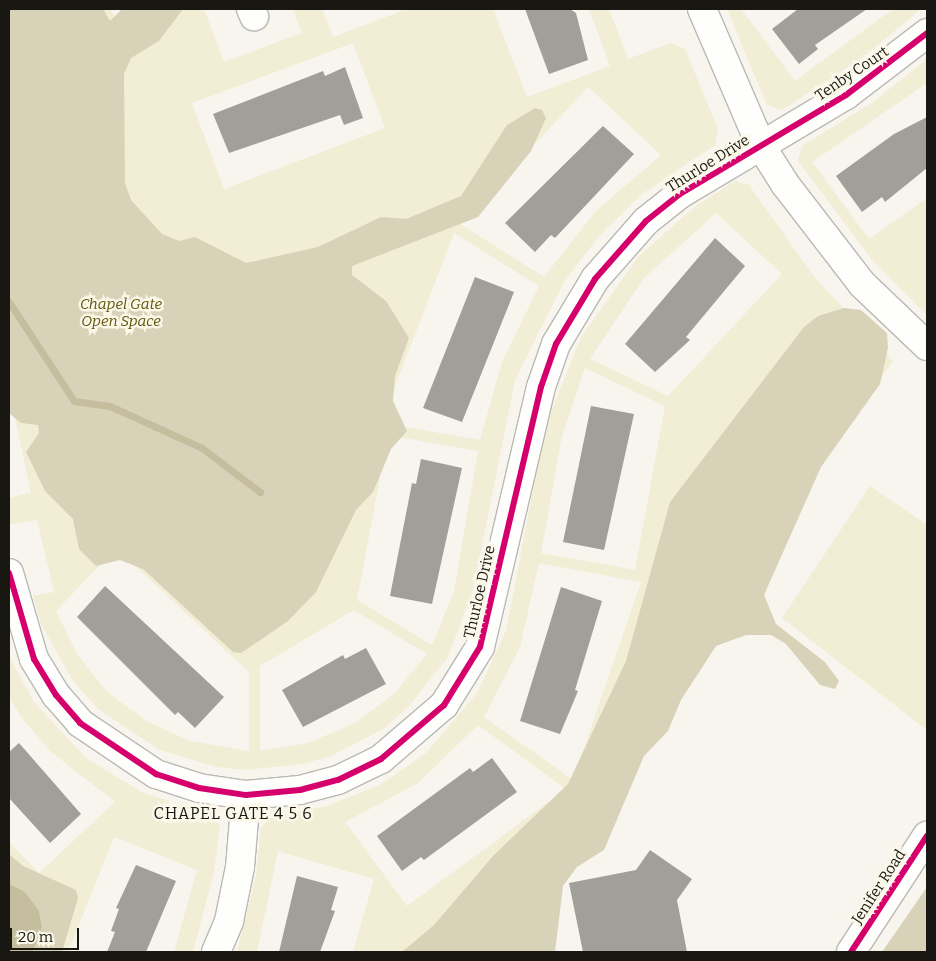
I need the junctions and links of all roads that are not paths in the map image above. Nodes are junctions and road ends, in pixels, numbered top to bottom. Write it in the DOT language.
graph roads {
  1 [pos="702,9"];
  2 [pos="927,33"];
  3 [pos="761,146"];
  4 [pos="927,346"];
  5 [pos="9,573"];
  6 [pos="246,796"];
  7 [pos="927,836"];
  8 [pos="216,952"];
  9 [pos="851,952"];
  1 -- 3 [label="street"];
  2 -- 3 [label="street, Tenby Court"];
  3 -- 4 [label="street"];
  3 -- 6 [label="street, Thurloe Drive"];
  5 -- 6 [label="street, Thurloe Drive"];
  6 -- 8 [label="street"];
  7 -- 9 [label="street, Jenifer Road"];
}
